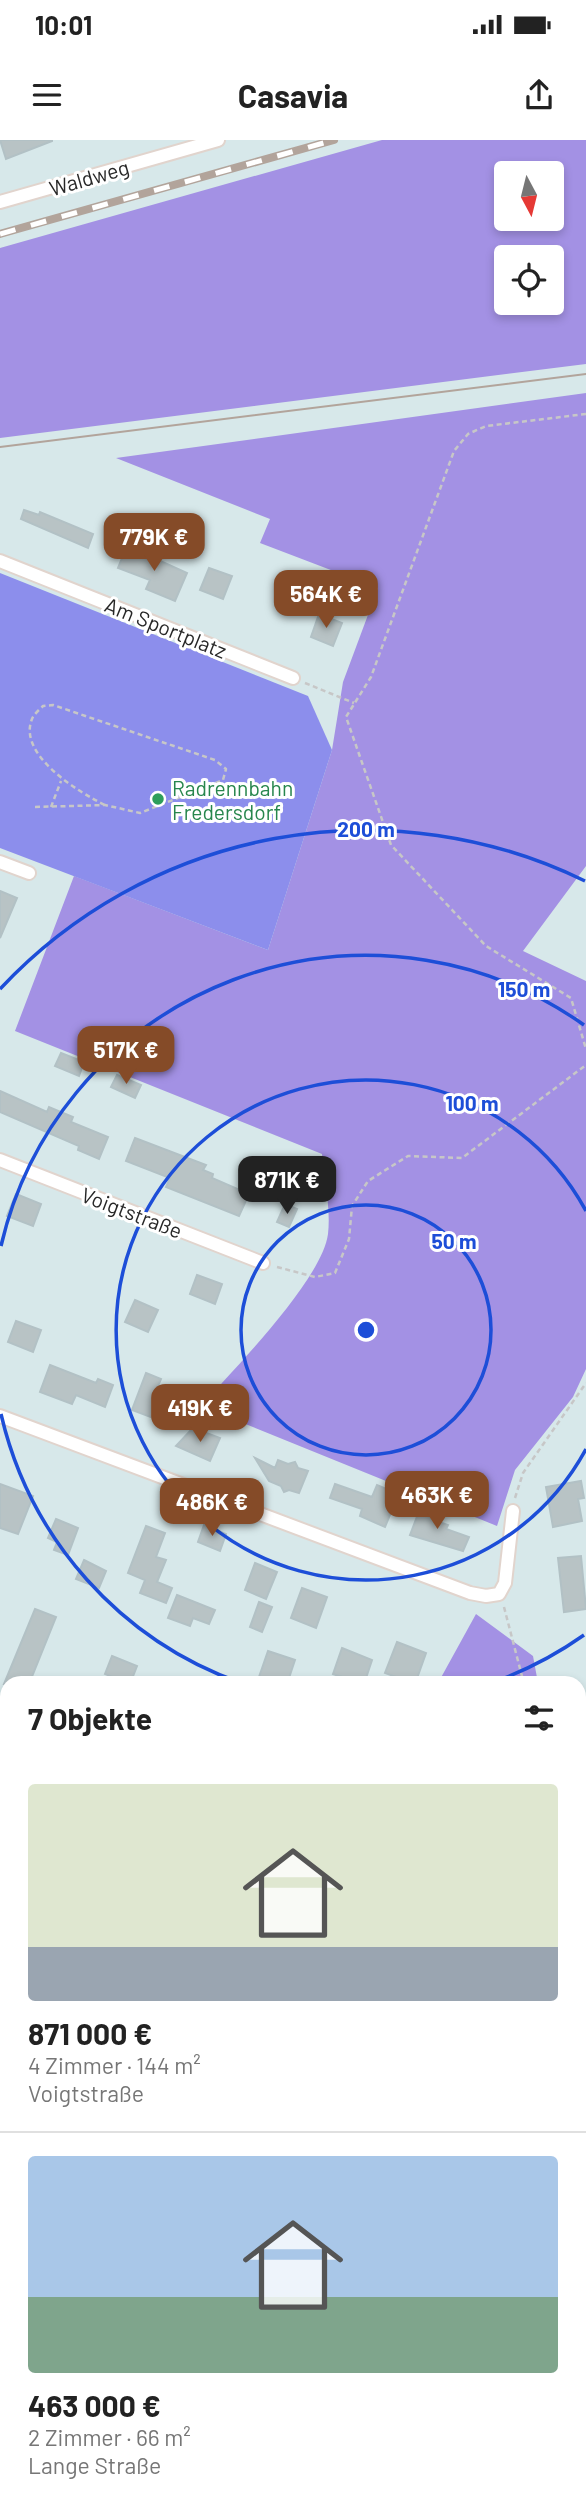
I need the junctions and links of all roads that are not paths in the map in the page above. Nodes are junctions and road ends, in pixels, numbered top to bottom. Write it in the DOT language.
graph roads {
  1 [pos="218,140"];
  2 [pos="0,202"];
  3 [pos="0,561"];
  4 [pos="293,678"];
  5 [pos="0,862"];
  6 [pos="29,873"];
  7 [pos="0,1160"];
  8 [pos="263,1263"];
  9 [pos="0,1416"];
  10 [pos="513,1511"];
  1 -- 2 [label="street, Waldweg"];
  3 -- 4 [label="street, Am Sportplatz"];
  5 -- 6 [label="street"];
  7 -- 8 [label="street, Voigtstraße"];
  9 -- 10 [label="street"];
}
